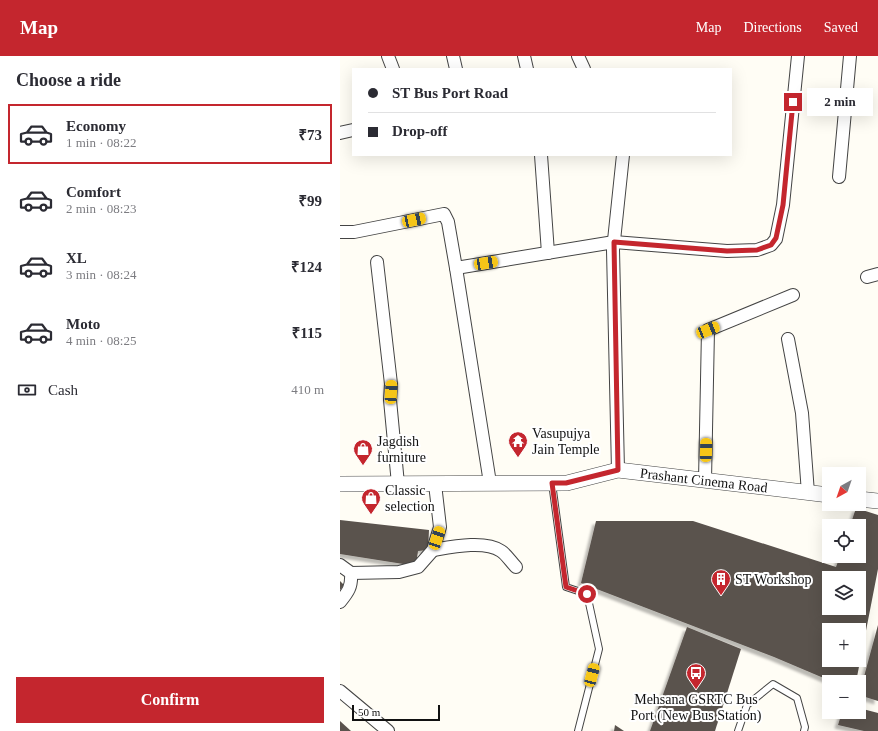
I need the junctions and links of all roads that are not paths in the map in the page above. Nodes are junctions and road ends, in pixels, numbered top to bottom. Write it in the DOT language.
graph roads {
  1 [pos="388,56"];
  2 [pos="453,56"];
  3 [pos="524,56"];
  4 [pos="578,56"];
  5 [pos="798,56"];
  6 [pos="850,56"];
  7 [pos="393,68"];
  8 [pos="456,68"];
  9 [pos="526,68"];
  10 [pos="584,68"];
  11 [pos="352,130"];
  12 [pos="340,133"];
  13 [pos="541,156"];
  14 [pos="623,156"];
  15 [pos="839,177"];
  16 [pos="340,232"];
  17 [pos="614,242"];
  18 [pos="548,253"];
  19 [pos="376,262"];
  20 [pos="456,268"];
  21 [pos="793,296"];
  22 [pos="788,339"];
  23 [pos="618,470"];
  24 [pos="705,480"];
  25 [pos="490,483"];
  26 [pos="552,483"];
  27 [pos="340,484"];
  28 [pos="398,484"];
  29 [pos="435,484"];
  30 [pos="808,493"];
  31 [pos="822,494"];
  32 [pos="866,500"];
  33 [pos="878,501"];
  34 [pos="433,550"];
  35 [pos="340,565"];
  36 [pos="516,567"];
  37 [pos="351,573"];
  38 [pos="340,602"];
  39 [pos="340,691"];
  40 [pos="388,731"];
  41 [pos="578,731"];
  42 [pos="738,731"];
  43 [pos="804,731"];
  1 -- 7 [label="street"];
  2 -- 8 [label="street"];
  3 -- 9 [label="street"];
  4 -- 10 [label="street"];
  5 -- 17 [label="street"];
  6 -- 15 [label="street"];
  11 -- 12 [label="street"];
  13 -- 18 [label="street"];
  14 -- 17 [label="street"];
  16 -- 20 [label="street"];
  17 -- 18 [label="street"];
  17 -- 23 [label="street"];
  18 -- 20 [label="street"];
  19 -- 28 [label="street"];
  20 -- 25 [label="street"];
  21 -- 24 [label="street"];
  22 -- 30 [label="street"];
  23 -- 24 [label="street, Prashant Cinema Road"];
  23 -- 26 [label="street, Prashant Cinema Road"];
  24 -- 30 [label="street, Prashant Cinema Road"];
  25 -- 26 [label="street, Prashant Cinema Road"];
  25 -- 29 [label="street, Prashant Cinema Road"];
  26 -- 41 [label="lane"];
  27 -- 28 [label="street, Prashant Cinema Road"];
  28 -- 29 [label="street, Prashant Cinema Road"];
  29 -- 34 [label="street"];
  30 -- 31 [label="street, Prashant Cinema Road"];
  32 -- 33 [label="street"];
  34 -- 36 [label="street"];
  34 -- 37 [label="street"];
  35 -- 37 [label="street"];
  37 -- 38 [label="street"];
  39 -- 40 [label="street"];
  42 -- 43 [label="lane"];
}
